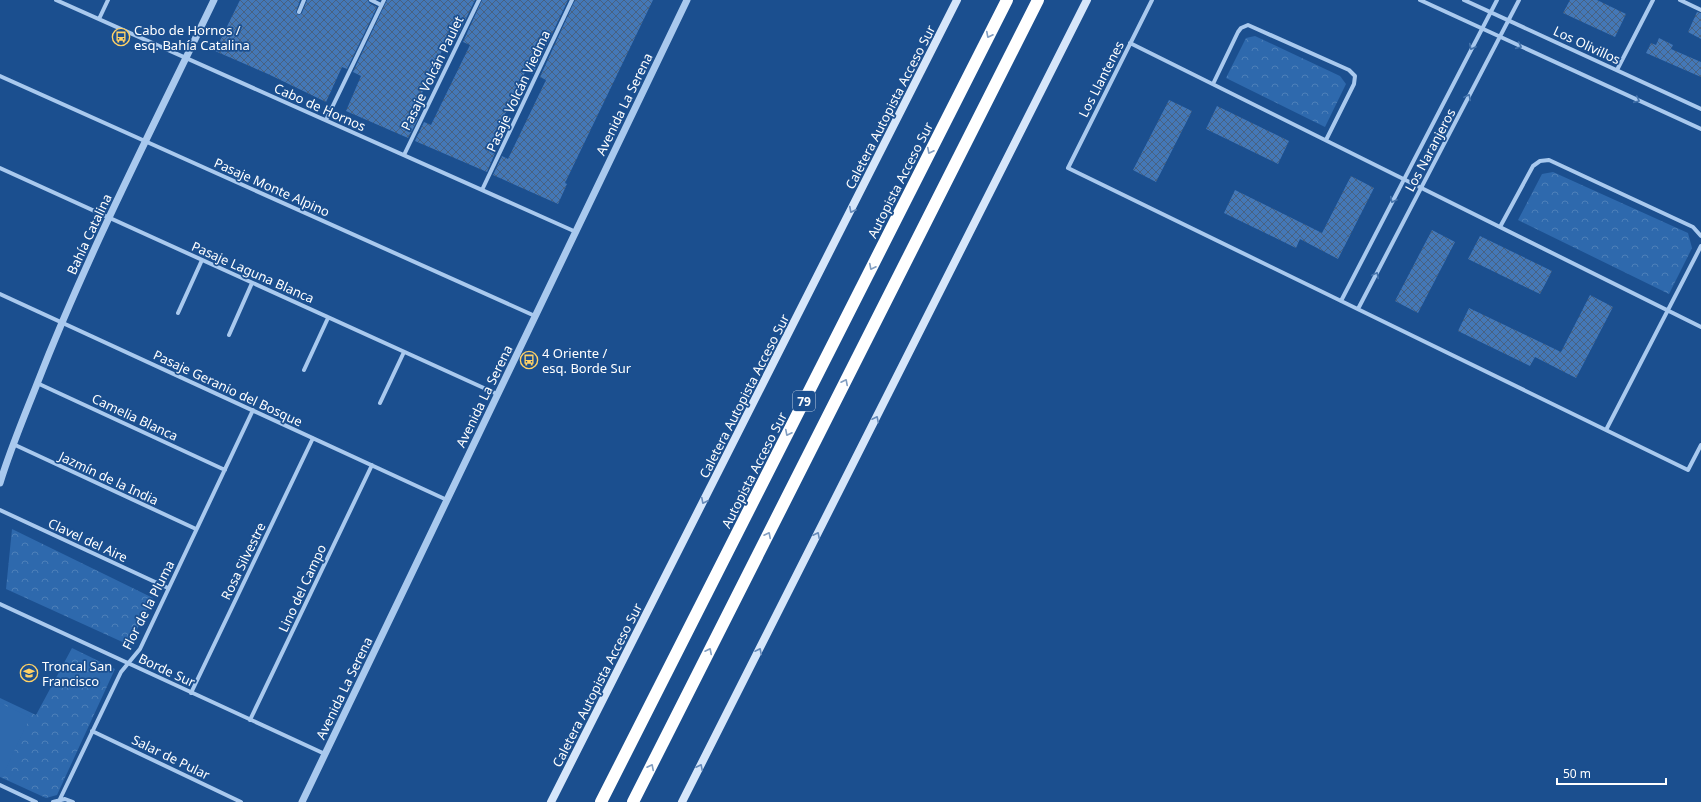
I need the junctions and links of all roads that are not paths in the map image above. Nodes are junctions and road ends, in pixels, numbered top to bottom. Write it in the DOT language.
graph roads {
  1 [pos="56,0"];
  2 [pos="108,0"];
  3 [pos="214,0"];
  4 [pos="304,0"];
  5 [pos="371,0"];
  6 [pos="479,0"];
  7 [pos="572,0"];
  8 [pos="687,0"];
  9 [pos="957,0"];
  10 [pos="1007,0"];
  11 [pos="1038,0"];
  12 [pos="1087,0"];
  13 [pos="1152,0"];
  14 [pos="1420,0"];
  15 [pos="1464,0"];
  16 [pos="1497,0"];
  17 [pos="1519,0"];
  18 [pos="1653,0"];
  19 [pos="1680,0"];
  20 [pos="382,2"];
  21 [pos="1701,10"];
  22 [pos="299,12"];
  23 [pos="1490,12"];
  24 [pos="99,19"];
  25 [pos="1509,20"];
  26 [pos="1482,29"];
  27 [pos="1500,37"];
  28 [pos="1130,43"];
  29 [pos="186,58"];
  30 [pos="1617,70"];
  31 [pos="0,76"];
  32 [pos="1213,84"];
  33 [pos="1701,109"];
  34 [pos="326,120"];
  35 [pos="1701,129"];
  36 [pos="1326,140"];
  37 [pos="146,141"];
  38 [pos="404,155"];
  39 [pos="0,168"];
  40 [pos="1404,179"];
  41 [pos="1421,187"];
  42 [pos="482,190"];
  43 [pos="109,218"];
  44 [pos="1500,227"];
  45 [pos="576,232"];
  46 [pos="1701,236"];
  47 [pos="1701,246"];
  48 [pos="202,260"];
  49 [pos="252,283"];
  50 [pos="0,294"];
  51 [pos="1341,301"];
  52 [pos="1358,309"];
  53 [pos="1669,311"];
  54 [pos="178,313"];
  55 [pos="535,316"];
  56 [pos="328,318"];
  57 [pos="62,322"];
  58 [pos="1701,327"];
  59 [pos="229,335"];
  60 [pos="404,352"];
  61 [pos="304,370"];
  62 [pos="37,383"];
  63 [pos="498,394"];
  64 [pos="380,403"];
  65 [pos="253,410"];
  66 [pos="1606,430"];
  67 [pos="313,438"];
  68 [pos="13,444"];
  69 [pos="1701,445"];
  70 [pos="372,465"];
  71 [pos="225,470"];
  72 [pos="0,483"];
  73 [pos="447,500"];
  74 [pos="0,510"];
  75 [pos="196,530"];
  76 [pos="168,588"];
  77 [pos="0,604"];
  78 [pos="128,663"];
  79 [pos="191,692"];
  80 [pos="250,720"];
  81 [pos="92,731"];
  82 [pos="325,754"];
  83 [pos="0,785"];
  84 [pos="60,799"];
  85 [pos="36,802"];
  86 [pos="53,802"];
  87 [pos="73,802"];
  88 [pos="241,802"];
  89 [pos="302,802"];
  90 [pos="551,802"];
  91 [pos="601,802"];
  92 [pos="633,802"];
  93 [pos="682,802"];
  1 -- 24 [label="street, Cabo de Hornos"];
  2 -- 24 [label="street"];
  3 -- 29 [label="street, Bahía Catalina"];
  4 -- 22 [label="street"];
  5 -- 20 [label="street"];
  6 -- 38 [label="street, Pasaje Volcán Paulet"];
  7 -- 42 [label="street, Pasaje Volcán Viedma"];
  8 -- 45 [label="street, Avenida La Serena"];
  9 -- 90 [label="main road, Caletera Autopista Acceso Sur, one-way"];
  10 -- 91 [label="highway, Autopista Acceso Sur / 79, one-way"];
  92 -- 11 [label="highway, 79, one-way"];
  93 -- 12 [label="main road, one-way"];
  13 -- 28 [label="street, Los Llantenes"];
  14 -- 26 [label="street"];
  15 -- 23 [label="street, Los Olivillos"];
  16 -- 23 [label="street, Los Naranjeros"];
  17 -- 25 [label="street, Los Naranjeros"];
  18 -- 30 [label="street"];
  19 -- 21 [label="street"];
  20 -- 34 [label="street"];
  23 -- 25 [label="street, Los Olivillos"];
  23 -- 26 [label="street, Los Naranjeros"];
  24 -- 29 [label="street, Cabo de Hornos"];
  25 -- 27 [label="street, Los Naranjeros"];
  25 -- 30 [label="street, Los Olivillos"];
  26 -- 27 [label="street"];
  26 -- 40 [label="street, Los Naranjeros, one-way"];
  27 -- 35 [label="street, one-way"];
  41 -- 27 [label="street, Los Naranjeros, one-way"];
  28 -- 32 [label="street"];
  28 -- 51 [label="street, Los Llantenes"];
  29 -- 34 [label="street, Cabo de Hornos"];
  29 -- 37 [label="street, Bahía Catalina"];
  30 -- 33 [label="street, Los Olivillos"];
  31 -- 37 [label="street, Pasaje Monte Alpino"];
  32 -- 36 [label="street"];
  32 -- 36 [label="street"];
  34 -- 38 [label="street, Cabo de Hornos"];
  36 -- 40 [label="street"];
  37 -- 43 [label="street, Bahía Catalina"];
  37 -- 55 [label="street, Pasaje Monte Alpino"];
  38 -- 42 [label="street, Cabo de Hornos"];
  39 -- 43 [label="street, Pasaje Laguna Blanca"];
  40 -- 41 [label="street"];
  40 -- 51 [label="street, Los Naranjeros, one-way"];
  41 -- 44 [label="street"];
  52 -- 41 [label="street, Los Naranjeros, one-way"];
  42 -- 45 [label="street, Cabo de Hornos"];
  43 -- 48 [label="street, Pasaje Laguna Blanca"];
  43 -- 57 [label="street, Bahía Catalina"];
  44 -- 46 [label="street"];
  44 -- 53 [label="street"];
  45 -- 55 [label="street, Avenida La Serena"];
  47 -- 53 [label="street"];
  48 -- 49 [label="street, Pasaje Laguna Blanca"];
  48 -- 54 [label="street"];
  49 -- 56 [label="street, Pasaje Laguna Blanca"];
  49 -- 59 [label="street"];
  50 -- 57 [label="street, Pasaje Geranio del Bosque"];
  51 -- 52 [label="street"];
  52 -- 66 [label="street"];
  53 -- 58 [label="street"];
  53 -- 66 [label="street"];
  55 -- 63 [label="street, Avenida La Serena"];
  56 -- 60 [label="street, Pasaje Laguna Blanca"];
  56 -- 61 [label="street"];
  57 -- 62 [label="street, Bahía Catalina"];
  57 -- 65 [label="street, Pasaje Geranio del Bosque"];
  60 -- 63 [label="street, Pasaje Laguna Blanca"];
  60 -- 64 [label="street"];
  62 -- 68 [label="street, Bahía Catalina"];
  62 -- 71 [label="street, Camelia Blanca"];
  63 -- 73 [label="street, Avenida La Serena"];
  65 -- 67 [label="street, Pasaje Geranio del Bosque"];
  65 -- 71 [label="street, Flor de la Pluma"];
  66 -- 69 [label="street"];
  67 -- 70 [label="street, Pasaje Geranio del Bosque"];
  67 -- 79 [label="street, Rosa Silvestre"];
  68 -- 72 [label="street, Bahía Catalina"];
  68 -- 75 [label="street, Jazmín de la India"];
  70 -- 73 [label="street, Pasaje Geranio del Bosque"];
  70 -- 80 [label="street, Lino del Campo"];
  71 -- 75 [label="street, Flor de la Pluma"];
  73 -- 82 [label="street, Avenida La Serena"];
  74 -- 76 [label="street, Clavel del Aire"];
  75 -- 76 [label="street, Flor de la Pluma"];
  76 -- 78 [label="street, Flor de la Pluma"];
  77 -- 78 [label="street, Borde Sur"];
  78 -- 79 [label="street, Borde Sur"];
  78 -- 81 [label="street, Flor de la Pluma"];
  79 -- 80 [label="street, Borde Sur"];
  80 -- 82 [label="street, Borde Sur"];
  81 -- 84 [label="street, Flor de la Pluma"];
  81 -- 88 [label="street, Salar de Pular"];
  82 -- 89 [label="street, Avenida La Serena"];
  83 -- 85 [label="street"];
  84 -- 86 [label="street"];
  84 -- 87 [label="street"];
}
